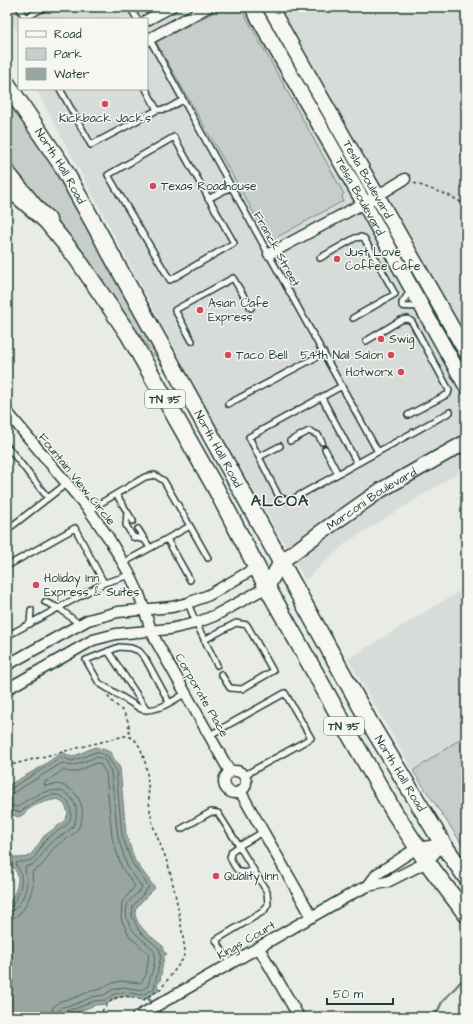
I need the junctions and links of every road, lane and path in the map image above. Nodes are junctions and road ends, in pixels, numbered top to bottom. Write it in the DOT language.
graph roads {
  1 [pos="19,7"];
  2 [pos="45,7"];
  3 [pos="130,7"];
  4 [pos="171,7"];
  5 [pos="208,7"];
  6 [pos="252,7"];
  7 [pos="270,7"];
  8 [pos="136,18"];
  9 [pos="148,19"];
  10 [pos="148,37"];
  11 [pos="7,85"];
  12 [pos="61,90"];
  13 [pos="147,90"];
  14 [pos="183,100"];
  15 [pos="157,110"];
  16 [pos="7,173"];
  17 [pos="405,179"];
  18 [pos="7,185"];
  19 [pos="231,187"];
  20 [pos="377,196"];
  21 [pos="208,199"];
  22 [pos="364,203"];
  23 [pos="466,204"];
  24 [pos="47,220"];
  25 [pos="268,254"];
  26 [pos="320,258"];
  27 [pos="251,308"];
  28 [pos="353,318"];
  29 [pos="129,335"];
  30 [pos="192,341"];
  31 [pos="366,341"];
  32 [pos="466,352"];
  33 [pos="324,353"];
  34 [pos="342,386"];
  35 [pos="466,386"];
  36 [pos="322,398"];
  37 [pos="228,404"];
  38 [pos="450,412"];
  39 [pos="7,414"];
  40 [pos="408,415"];
  41 [pos="290,441"];
  42 [pos="322,442"];
  43 [pos="466,442"];
  44 [pos="7,446"];
  45 [pos="280,446"];
  46 [pos="325,449"];
  47 [pos="378,452"];
  48 [pos="259,457"];
  49 [pos="357,463"];
  50 [pos="338,474"];
  51 [pos="66,484"];
  52 [pos="116,494"];
  53 [pos="48,498"];
  54 [pos="89,510"];
  55 [pos="127,512"];
  56 [pos="133,521"];
  57 [pos="190,526"];
  58 [pos="7,527"];
  59 [pos="138,529"];
  60 [pos="167,539"];
  61 [pos="145,540"];
  62 [pos="150,548"];
  63 [pos="208,558"];
  64 [pos="281,562"];
  65 [pos="123,563"];
  66 [pos="7,566"];
  67 [pos="258,567"];
  68 [pos="130,575"];
  69 [pos="190,580"];
  70 [pos="104,583"];
  71 [pos="267,587"];
  72 [pos="45,602"];
  73 [pos="188,603"];
  74 [pos="59,608"];
  75 [pos="32,610"];
  76 [pos="144,610"];
  77 [pos="196,623"];
  78 [pos="30,624"];
  79 [pos="79,624"];
  80 [pos="151,630"];
  81 [pos="7,636"];
  82 [pos="204,640"];
  83 [pos="108,650"];
  84 [pos="7,665"];
  85 [pos="217,665"];
  86 [pos="221,674"];
  87 [pos="7,690"];
  88 [pos="110,690"];
  89 [pos="186,693"];
  90 [pos="170,702"];
  91 [pos="148,710"];
  92 [pos="210,735"];
  93 [pos="129,736"];
  94 [pos="7,766"];
  95 [pos="230,772"];
  96 [pos="243,776"];
  97 [pos="240,791"];
  98 [pos="181,829"];
  99 [pos="263,832"];
  100 [pos="442,844"];
  101 [pos="239,846"];
  102 [pos="417,848"];
  103 [pos="427,862"];
  104 [pos="253,870"];
  105 [pos="466,877"];
  106 [pos="368,886"];
  107 [pos="466,914"];
  108 [pos="312,917"];
  109 [pos="259,948"];
  110 [pos="231,964"];
  111 [pos="99,1017"];
  112 [pos="137,1017"];
  113 [pos="299,1017"];
  1 -- 2 [label="lane"];
  3 -- 8 [label="lane"];
  4 -- 9 [label="street"];
  5 -- 10 [label="street"];
  6 -- 22 [label="main road, Telsa Boulevard"];
  7 -- 20 [label="main road, Tesla Boulevard"];
  10 -- 14 [label="lane, Franck Street"];
  11 -- 64 [label="main road, North Hall Road / TN 35"];
  12 -- 15 [label="lane"];
  13 -- 15 [label="lane"];
  14 -- 15 [label="lane"];
  14 -- 19 [label="lane, Franck Street"];
  16 -- 24 [label="main road, North Hall Road / TN 35"];
  17 -- 20 [label="street"];
  17 -- 23 [label="path"];
  18 -- 24 [label="highway"];
  19 -- 21 [label="lane"];
  19 -- 25 [label="lane, Franck Street"];
  20 -- 22 [label="street"];
  20 -- 32 [label="main road, Tesla Boulevard"];
  21 -- 21 [label="lane"];
  22 -- 25 [label="street"];
  22 -- 35 [label="main road, Telsa Boulevard"];
  24 -- 29 [label="main road, North Hall Road / TN 35"];
  25 -- 33 [label="lane, Franck Street"];
  26 -- 28 [label="lane"];
  27 -- 30 [label="lane"];
  29 -- 64 [label="main road"];
  29 -- 67 [label="main road, North Hall Road / TN 35"];
  31 -- 40 [label="lane"];
  33 -- 34 [label="lane, Franck Street"];
  33 -- 37 [label="lane"];
  34 -- 36 [label="lane"];
  34 -- 47 [label="lane, Franck Street"];
  36 -- 48 [label="lane"];
  36 -- 49 [label="lane"];
  38 -- 47 [label="lane"];
  39 -- 51 [label="street, Fountain View Circle"];
  41 -- 42 [label="lane"];
  43 -- 64 [label="main road, Marconi Boulevard"];
  44 -- 53 [label="lane"];
  45 -- 48 [label="lane"];
  46 -- 50 [label="lane"];
  47 -- 49 [label="lane"];
  48 -- 50 [label="lane"];
  49 -- 50 [label="lane"];
  51 -- 53 [label="lane"];
  51 -- 54 [label="street, Fountain View Circle"];
  52 -- 54 [label="lane"];
  52 -- 55 [label="lane"];
  52 -- 57 [label="lane"];
  53 -- 58 [label="lane"];
  54 -- 65 [label="street, Fountain View Circle"];
  55 -- 56 [label="lane"];
  55 -- 61 [label="lane"];
  57 -- 60 [label="lane"];
  57 -- 63 [label="lane"];
  59 -- 61 [label="lane"];
  60 -- 62 [label="lane"];
  60 -- 69 [label="lane"];
  61 -- 62 [label="lane"];
  62 -- 65 [label="lane"];
  64 -- 67 [label="main road, Marconi Boulevard"];
  64 -- 71 [label="main road, Marconi Boulevard"];
  64 -- 100 [label="main road, North Hall Road / TN 35"];
  65 -- 68 [label="street, Fountain View Circle"];
  66 -- 70 [label="lane"];
  67 -- 71 [label="main road, North Hall Road / TN 35"];
  67 -- 73 [label="street"];
  68 -- 70 [label="lane"];
  68 -- 76 [label="street, Fountain View Circle"];
  70 -- 74 [label="lane"];
  71 -- 77 [label="street"];
  71 -- 102 [label="main road, North Hall Road / TN 35"];
  72 -- 74 [label="lane"];
  73 -- 76 [label="street"];
  73 -- 77 [label="lane"];
  74 -- 78 [label="lane"];
  74 -- 79 [label="lane"];
  75 -- 78 [label="lane"];
  76 -- 79 [label="street"];
  76 -- 80 [label="street, Fountain View Circle"];
  77 -- 80 [label="street"];
  77 -- 82 [label="lane"];
  78 -- 81 [label="lane"];
  79 -- 84 [label="street"];
  80 -- 87 [label="street"];
  80 -- 89 [label="street, Corporate Place"];
  82 -- 85 [label="lane"];
  82 -- 86 [label="lane"];
  83 -- 88 [label="lane"];
  83 -- 90 [label="lane"];
  83 -- 91 [label="lane"];
  88 -- 91 [label="lane"];
  88 -- 93 [label="path"];
  89 -- 90 [label="lane"];
  89 -- 92 [label="street, Corporate Place"];
  90 -- 91 [label="lane"];
  92 -- 95 [label="street, Corporate Place"];
  92 -- 96 [label="lane"];
  93 -- 94 [label="path"];
  93 -- 111 [label="path"];
  95 -- 96 [label="street"];
  95 -- 97 [label="street"];
  96 -- 97 [label="street"];
  97 -- 99 [label="street"];
  98 -- 101 [label="lane"];
  99 -- 101 [label="lane"];
  99 -- 108 [label="street"];
  100 -- 102 [label="street, Kings Court"];
  100 -- 103 [label="street, Kings Court"];
  100 -- 105 [label="main road, North Hall Road / TN 35"];
  101 -- 104 [label="lane"];
  101 -- 104 [label="lane"];
  102 -- 103 [label="main road, North Hall Road / TN 35"];
  102 -- 106 [label="street, Kings Court"];
  103 -- 106 [label="street, Kings Court"];
  103 -- 107 [label="main road, North Hall Road / TN 35"];
  104 -- 110 [label="lane"];
  106 -- 108 [label="street, Kings Court"];
  108 -- 109 [label="street, Kings Court"];
  109 -- 110 [label="street, Kings Court"];
  109 -- 113 [label="street"];
  110 -- 112 [label="street, Kings Court"];
}
